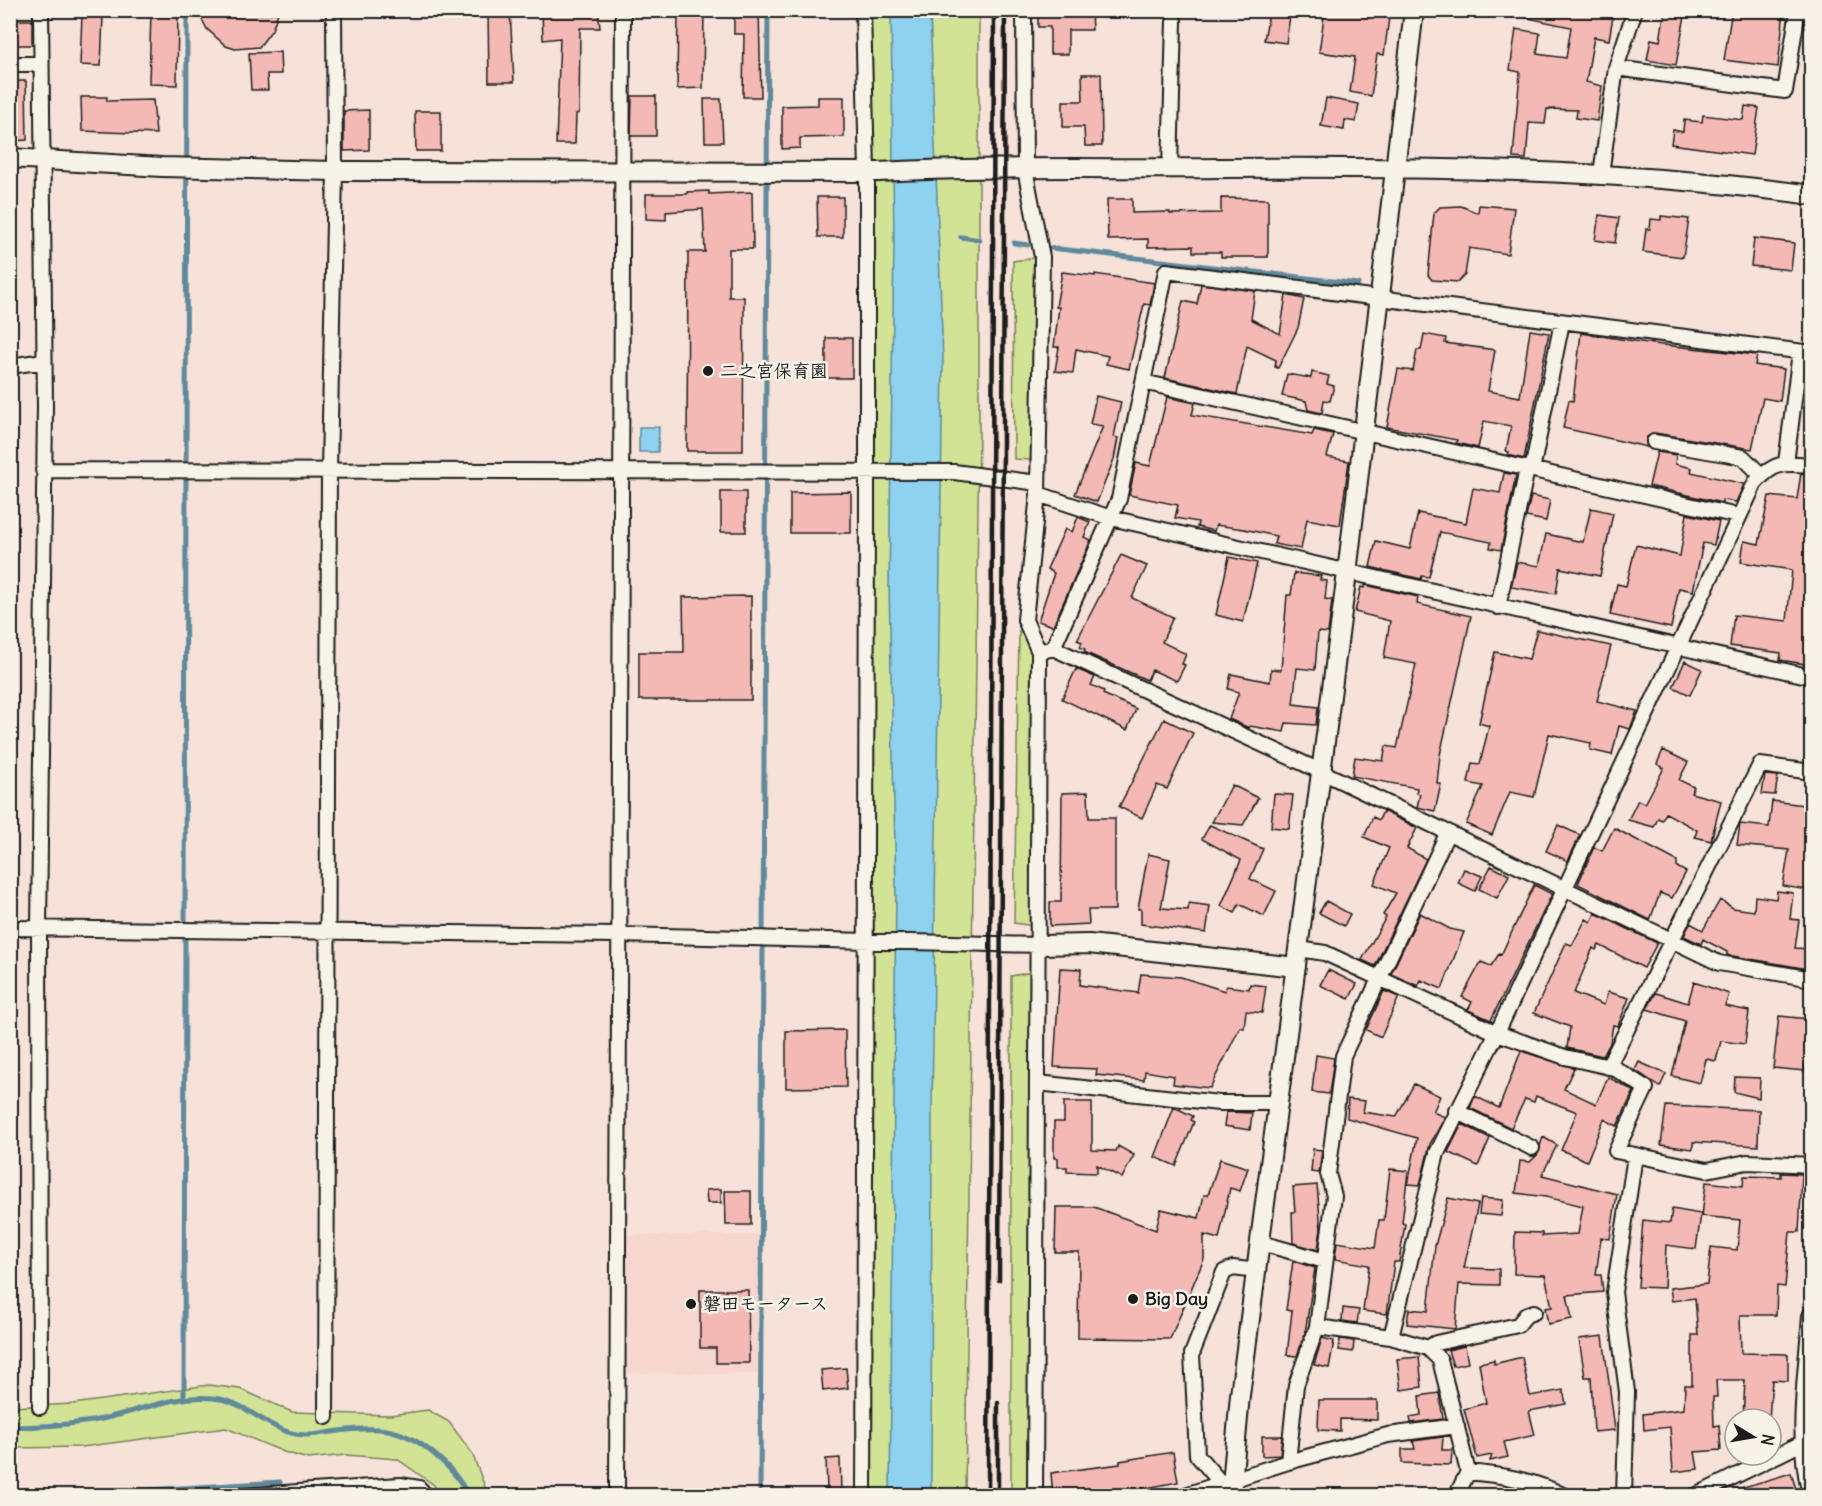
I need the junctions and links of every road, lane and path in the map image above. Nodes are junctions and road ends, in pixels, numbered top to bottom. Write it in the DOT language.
graph roads {
  1 [pos="41,10"];
  2 [pos="334,10"];
  3 [pos="623,10"];
  4 [pos="863,10"];
  5 [pos="1024,10"];
  6 [pos="1414,10"];
  7 [pos="1635,10"];
  8 [pos="1798,10"];
  9 [pos="1174,21"];
  10 [pos="10,64"];
  11 [pos="41,64"];
  12 [pos="1616,68"];
  13 [pos="10,158"];
  14 [pos="41,159"];
  15 [pos="1396,168"];
  16 [pos="1025,169"];
  17 [pos="1170,169"];
  18 [pos="335,171"];
  19 [pos="623,172"];
  20 [pos="873,172"];
  21 [pos="1601,174"];
  22 [pos="1812,195"];
  23 [pos="1379,297"];
  24 [pos="1562,322"];
  25 [pos="1806,353"];
  26 [pos="44,361"];
  27 [pos="10,366"];
  28 [pos="1143,381"];
  29 [pos="1364,432"];
  30 [pos="1654,442"];
  31 [pos="1786,463"];
  32 [pos="1812,465"];
  33 [pos="43,470"];
  34 [pos="329,470"];
  35 [pos="1529,470"];
  36 [pos="872,472"];
  37 [pos="620,473"];
  38 [pos="1762,476"];
  39 [pos="1038,489"];
  40 [pos="1738,516"];
  41 [pos="1111,518"];
  42 [pos="1347,573"];
  43 [pos="1497,607"];
  44 [pos="1678,647"];
  45 [pos="1053,648"];
  46 [pos="1039,652"];
  47 [pos="1812,677"];
  48 [pos="1320,771"];
  49 [pos="1812,772"];
  50 [pos="1448,832"];
  51 [pos="1564,889"];
  52 [pos="10,928"];
  53 [pos="39,929"];
  54 [pos="326,933"];
  55 [pos="619,935"];
  56 [pos="1672,940"];
  57 [pos="871,943"];
  58 [pos="1039,945"];
  59 [pos="1297,958"];
  60 [pos="1380,979"];
  61 [pos="1812,979"];
  62 [pos="1497,1033"];
  63 [pos="1608,1067"];
  64 [pos="1038,1083"];
  65 [pos="1280,1103"];
  66 [pos="1456,1111"];
  67 [pos="1532,1148"];
  68 [pos="1635,1156"];
  69 [pos="1812,1165"];
  70 [pos="1261,1243"];
  71 [pos="1325,1261"];
  72 [pos="1257,1271"];
  73 [pos="1534,1312"];
  74 [pos="1812,1316"];
  75 [pos="1317,1327"];
  76 [pos="1391,1337"];
  77 [pos="1428,1348"];
  78 [pos="40,1407"];
  79 [pos="326,1417"];
  80 [pos="1457,1426"];
  81 [pos="1807,1437"];
  82 [pos="1288,1462"];
  83 [pos="1468,1472"];
  84 [pos="1228,1486"];
  85 [pos="1812,1494"];
  86 [pos="240,1496"];
  87 [pos="426,1496"];
  88 [pos="616,1496"];
  89 [pos="864,1496"];
  90 [pos="1035,1496"];
  91 [pos="1182,1496"];
  92 [pos="1456,1496"];
  93 [pos="1565,1496"];
  94 [pos="1624,1496"];
  95 [pos="1695,1496"];
  1 -- 11 [label="street"];
  2 -- 18 [label="street"];
  3 -- 19 [label="street"];
  4 -- 20 [label="street"];
  5 -- 16 [label="street"];
  6 -- 15 [label="street"];
  7 -- 12 [label="street"];
  8 -- 12 [label="street"];
  9 -- 17 [label="street"];
  10 -- 11 [label="street"];
  11 -- 14 [label="street"];
  12 -- 21 [label="street"];
  13 -- 14 [label="street"];
  14 -- 18 [label="street"];
  14 -- 26 [label="street"];
  15 -- 17 [label="street"];
  15 -- 21 [label="street"];
  15 -- 23 [label="street"];
  16 -- 17 [label="street"];
  16 -- 20 [label="street"];
  16 -- 39 [label="street"];
  18 -- 19 [label="street"];
  18 -- 34 [label="street"];
  19 -- 20 [label="street"];
  19 -- 37 [label="street"];
  20 -- 36 [label="street"];
  21 -- 22 [label="street"];
  23 -- 24 [label="street"];
  23 -- 28 [label="street"];
  23 -- 29 [label="street"];
  24 -- 25 [label="street"];
  24 -- 35 [label="street"];
  25 -- 31 [label="street"];
  26 -- 27 [label="street"];
  26 -- 33 [label="street"];
  28 -- 29 [label="street"];
  28 -- 41 [label="street"];
  29 -- 35 [label="street"];
  29 -- 42 [label="street"];
  30 -- 38 [label="street"];
  31 -- 32 [label="street"];
  31 -- 38 [label="street"];
  33 -- 34 [label="street"];
  33 -- 53 [label="street"];
  34 -- 37 [label="street"];
  34 -- 54 [label="street"];
  35 -- 40 [label="street"];
  35 -- 43 [label="street"];
  36 -- 37 [label="street"];
  36 -- 39 [label="street"];
  36 -- 57 [label="street"];
  37 -- 55 [label="street"];
  38 -- 40 [label="street"];
  39 -- 41 [label="street"];
  39 -- 46 [label="street"];
  40 -- 44 [label="street"];
  41 -- 42 [label="street"];
  41 -- 45 [label="street"];
  42 -- 43 [label="street"];
  42 -- 48 [label="street"];
  43 -- 44 [label="street"];
  44 -- 47 [label="street"];
  44 -- 51 [label="street"];
  45 -- 46 [label="street"];
  45 -- 48 [label="street"];
  46 -- 58 [label="street"];
  48 -- 50 [label="street"];
  48 -- 59 [label="street"];
  49 -- 56 [label="street"];
  50 -- 51 [label="street"];
  50 -- 60 [label="street"];
  51 -- 56 [label="street"];
  51 -- 62 [label="street"];
  52 -- 53 [label="street"];
  53 -- 54 [label="street"];
  53 -- 78 [label="street"];
  54 -- 55 [label="street"];
  54 -- 79 [label="street"];
  55 -- 57 [label="street"];
  55 -- 88 [label="street"];
  56 -- 61 [label="street"];
  56 -- 63 [label="street"];
  57 -- 58 [label="street"];
  57 -- 89 [label="street"];
  58 -- 59 [label="street"];
  58 -- 64 [label="street"];
  59 -- 60 [label="street"];
  59 -- 65 [label="street"];
  60 -- 62 [label="street"];
  60 -- 71 [label="street"];
  62 -- 63 [label="street"];
  62 -- 66 [label="street"];
  63 -- 68 [label="street"];
  64 -- 65 [label="street"];
  64 -- 90 [label="street"];
  65 -- 70 [label="street"];
  66 -- 67 [label="street"];
  66 -- 76 [label="street"];
  68 -- 69 [label="street"];
  68 -- 94 [label="street"];
  70 -- 71 [label="street"];
  70 -- 72 [label="street"];
  71 -- 75 [label="street"];
  72 -- 84 [label="street"];
  72 -- 84 [label="street"];
  73 -- 77 [label="street"];
  74 -- 81 [label="street"];
  75 -- 76 [label="street"];
  75 -- 82 [label="street"];
  76 -- 77 [label="street"];
  77 -- 80 [label="street"];
  80 -- 82 [label="street"];
  80 -- 83 [label="street"];
  81 -- 85 [label="street"];
  81 -- 95 [label="street"];
  82 -- 84 [label="street"];
  83 -- 92 [label="street"];
  83 -- 93 [label="street"];
  84 -- 91 [label="street"];
  86 -- 87 [label="street"];
}
